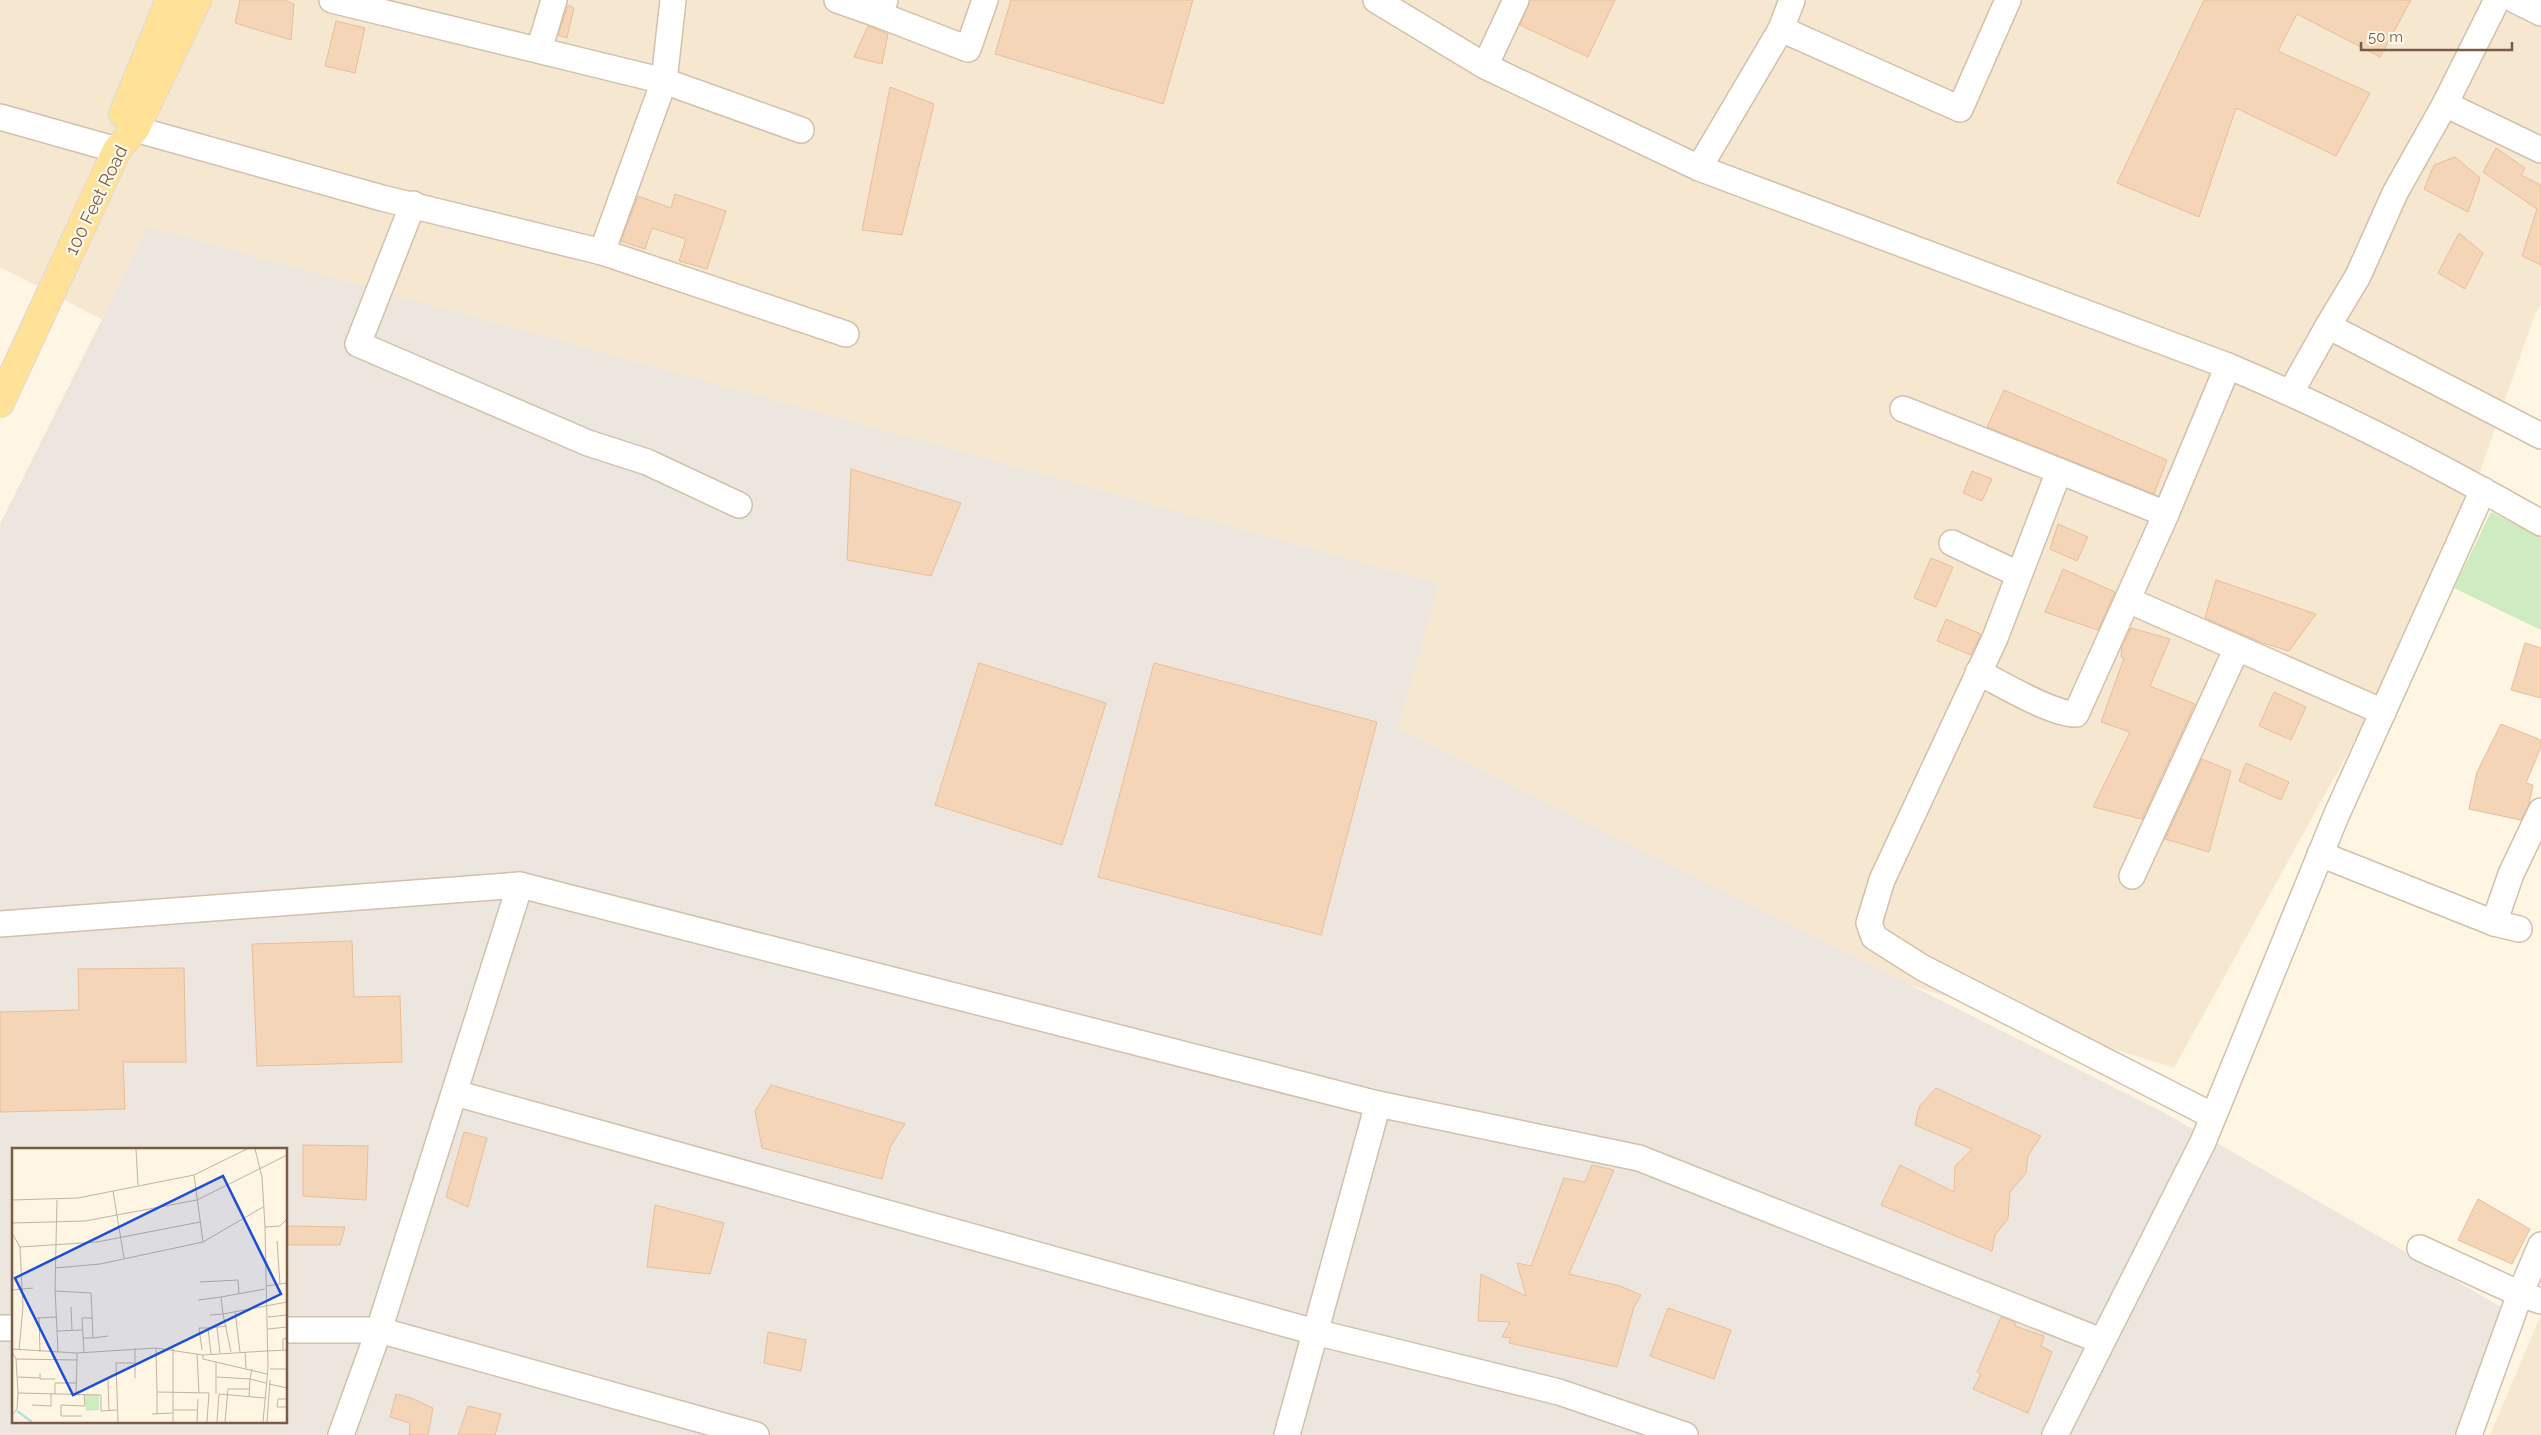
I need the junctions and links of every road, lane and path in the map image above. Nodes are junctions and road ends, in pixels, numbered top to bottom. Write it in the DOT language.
graph roads {
  1 [pos="170,0"];
  2 [pos="197,0"];
  3 [pos="332,0"];
  4 [pos="554,0"];
  5 [pos="673,0"];
  6 [pos="837,0"];
  7 [pos="985,0"];
  8 [pos="1376,0"];
  9 [pos="1516,0"];
  10 [pos="1792,0"];
  11 [pos="2008,0"];
  12 [pos="2497,0"];
  13 [pos="2515,0"];
  14 [pos="883,8"];
  15 [pos="2541,13"];
  16 [pos="1780,29"];
  17 [pos="539,50"];
  18 [pos="1485,66"];
  19 [pos="664,81"];
  20 [pos="2445,104"];
  21 [pos="0,117"];
  22 [pos="135,129"];
  23 [pos="801,130"];
  24 [pos="117,150"];
  25 [pos="2541,150"];
  26 [pos="1699,168"];
  27 [pos="413,204"];
  28 [pos="602,252"];
  29 [pos="2328,326"];
  30 [pos="846,334"];
  31 [pos="2228,366"];
  32 [pos="2291,392"];
  33 [pos="0,403"];
  34 [pos="1903,409"];
  35 [pos="2541,436"];
  36 [pos="2059,471"];
  37 [pos="2483,490"];
  38 [pos="740,505"];
  39 [pos="2166,514"];
  40 [pos="2541,524"];
  41 [pos="1952,543"];
  42 [pos="2018,574"];
  43 [pos="2128,600"];
  44 [pos="2237,648"];
  45 [pos="1978,672"];
  46 [pos="2383,712"];
  47 [pos="2541,811"];
  48 [pos="2320,854"];
  49 [pos="2132,876"];
  50 [pos="520,885"];
  51 [pos="2494,923"];
  52 [pos="0,924"];
  53 [pos="2519,929"];
  54 [pos="455,1093"];
  55 [pos="1378,1104"];
  56 [pos="2213,1116"];
  57 [pos="2541,1245"];
  58 [pos="2420,1248"];
  59 [pos="2531,1297"];
  60 [pos="288,1330"];
  61 [pos="378,1330"];
  62 [pos="1316,1332"];
  63 [pos="2101,1341"];
  64 [pos="341,1435"];
  65 [pos="756,1435"];
  66 [pos="1287,1435"];
  67 [pos="1686,1435"];
  68 [pos="2055,1435"];
  69 [pos="2469,1435"];
  1 -- 24 [label="main road"];
  2 -- 22 [label="main road, 100 Feet Road"];
  3 -- 17 [label="street"];
  4 -- 17 [label="street"];
  5 -- 19 [label="street"];
  6 -- 14 [label="street"];
  7 -- 14 [label="street"];
  8 -- 18 [label="street"];
  9 -- 18 [label="street"];
  10 -- 16 [label="street"];
  11 -- 16 [label="street"];
  12 -- 20 [label="street"];
  13 -- 15 [label="street"];
  16 -- 26 [label="street"];
  17 -- 19 [label="street"];
  18 -- 26 [label="street"];
  19 -- 23 [label="street"];
  19 -- 28 [label="street"];
  20 -- 25 [label="street"];
  20 -- 29 [label="street"];
  21 -- 24 [label="street"];
  22 -- 24 [label="main road, 100 Feet Road"];
  22 -- 27 [label="street"];
  24 -- 33 [label="main road, 100 Feet Road"];
  26 -- 31 [label="street"];
  27 -- 28 [label="street"];
  27 -- 38 [label="street"];
  28 -- 30 [label="street"];
  29 -- 32 [label="street"];
  29 -- 35 [label="street"];
  31 -- 32 [label="street"];
  31 -- 39 [label="street"];
  32 -- 37 [label="street"];
  34 -- 36 [label="street"];
  36 -- 39 [label="street"];
  36 -- 42 [label="street"];
  37 -- 40 [label="street"];
  37 -- 46 [label="street"];
  39 -- 43 [label="street"];
  41 -- 42 [label="street"];
  42 -- 45 [label="street"];
  43 -- 44 [label="street"];
  43 -- 45 [label="street"];
  44 -- 46 [label="street"];
  44 -- 49 [label="street"];
  45 -- 56 [label="street"];
  46 -- 48 [label="street"];
  47 -- 51 [label="street"];
  48 -- 51 [label="street"];
  48 -- 56 [label="street"];
  50 -- 52 [label="street"];
  50 -- 54 [label="street"];
  50 -- 55 [label="street"];
  51 -- 53 [label="street"];
  54 -- 61 [label="street"];
  54 -- 62 [label="street"];
  55 -- 62 [label="street"];
  55 -- 63 [label="street"];
  56 -- 63 [label="street"];
  57 -- 59 [label="street"];
  58 -- 59 [label="street"];
  59 -- 69 [label="street"];
  60 -- 61 [label="street"];
  61 -- 64 [label="street"];
  61 -- 65 [label="street"];
  62 -- 66 [label="street"];
  62 -- 67 [label="street"];
  63 -- 68 [label="street"];
}
